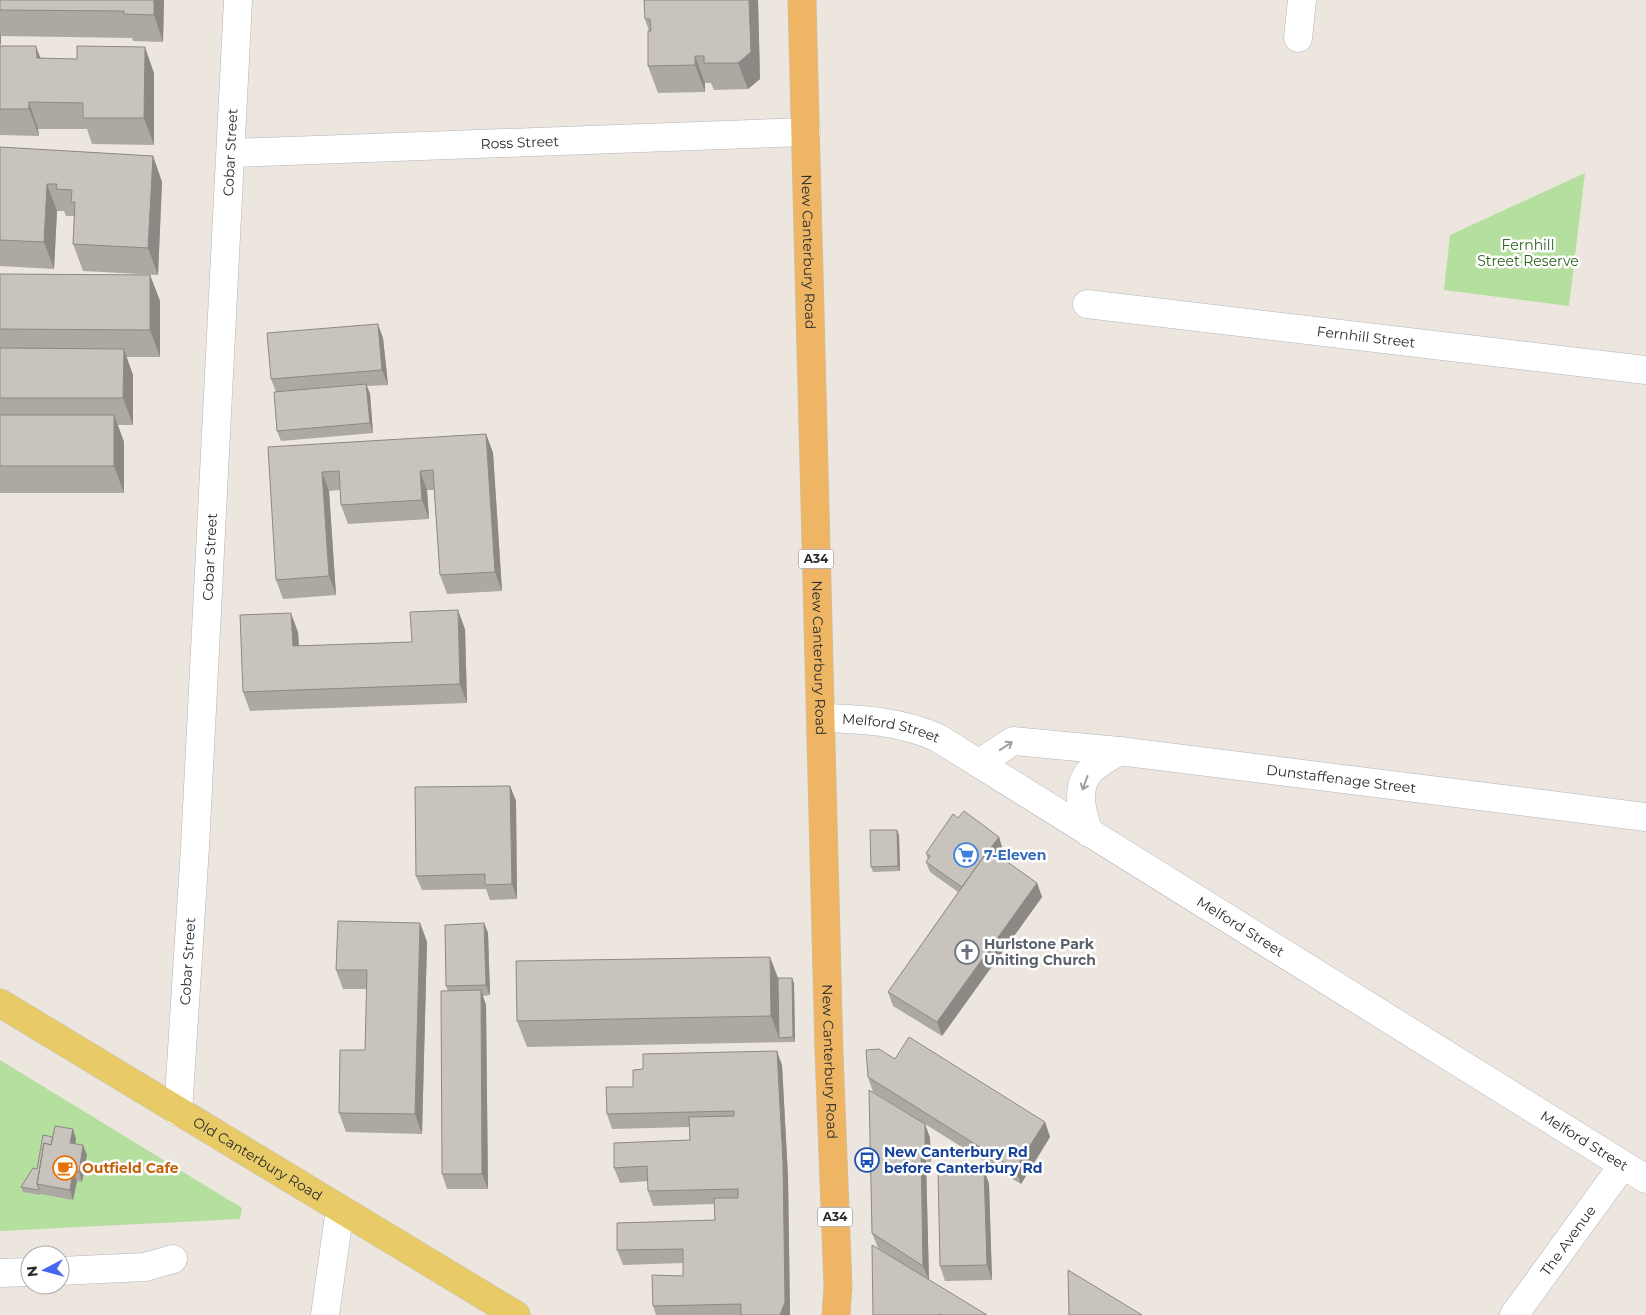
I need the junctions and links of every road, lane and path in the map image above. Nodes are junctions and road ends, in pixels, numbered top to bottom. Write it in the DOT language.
graph roads {
  1 [pos="238,0"];
  2 [pos="802,0"];
  3 [pos="1302,0"];
  4 [pos="1298,38"];
  5 [pos="806,132"];
  6 [pos="232,153"];
  7 [pos="1087,304"];
  8 [pos="1646,370"];
  9 [pos="821,718"];
  10 [pos="1036,744"];
  11 [pos="1119,751"];
  12 [pos="980,763"];
  13 [pos="1007,779"];
  14 [pos="1646,817"];
  15 [pos="1089,833"];
  16 [pos="0,1003"];
  17 [pos="178,1112"];
  18 [pos="1623,1165"];
  19 [pos="1646,1179"];
  20 [pos="340,1209"];
  21 [pos="173,1259"];
  22 [pos="70,1271"];
  23 [pos="20,1272"];
  24 [pos="0,1273"];
  25 [pos="325,1315"];
  26 [pos="516,1315"];
  27 [pos="836,1315"];
  28 [pos="1514,1315"];
  1 -- 6 [label="street, Cobar Street"];
  2 -- 5 [label="highway, New Canterbury Road / A34"];
  3 -- 4 [label="street"];
  5 -- 6 [label="street, Ross Street"];
  5 -- 9 [label="highway, New Canterbury Road / A34"];
  6 -- 17 [label="street, Cobar Street"];
  7 -- 8 [label="street, Fernhill Street"];
  9 -- 12 [label="street, Melford Street"];
  9 -- 27 [label="highway, New Canterbury Road / A34"];
  10 -- 11 [label="street, Dunstaffenage Street"];
  12 -- 10 [label="street, Dunstaffenage Street, one-way"];
  10 -- 13 [label="street"];
  11 -- 14 [label="street, Dunstaffenage Street"];
  11 -- 15 [label="street, one-way"];
  12 -- 13 [label="street, Melford Street"];
  13 -- 15 [label="street, Melford Street"];
  15 -- 18 [label="street, Melford Street"];
  16 -- 17 [label="main road, Old Canterbury Road"];
  17 -- 20 [label="main road, Old Canterbury Road"];
  18 -- 19 [label="street, Melford Street"];
  18 -- 28 [label="street, The Avenue"];
  20 -- 25 [label="street"];
  20 -- 26 [label="main road, Old Canterbury Road"];
  21 -- 22 [label="street"];
  23 -- 24 [label="street"];
}
